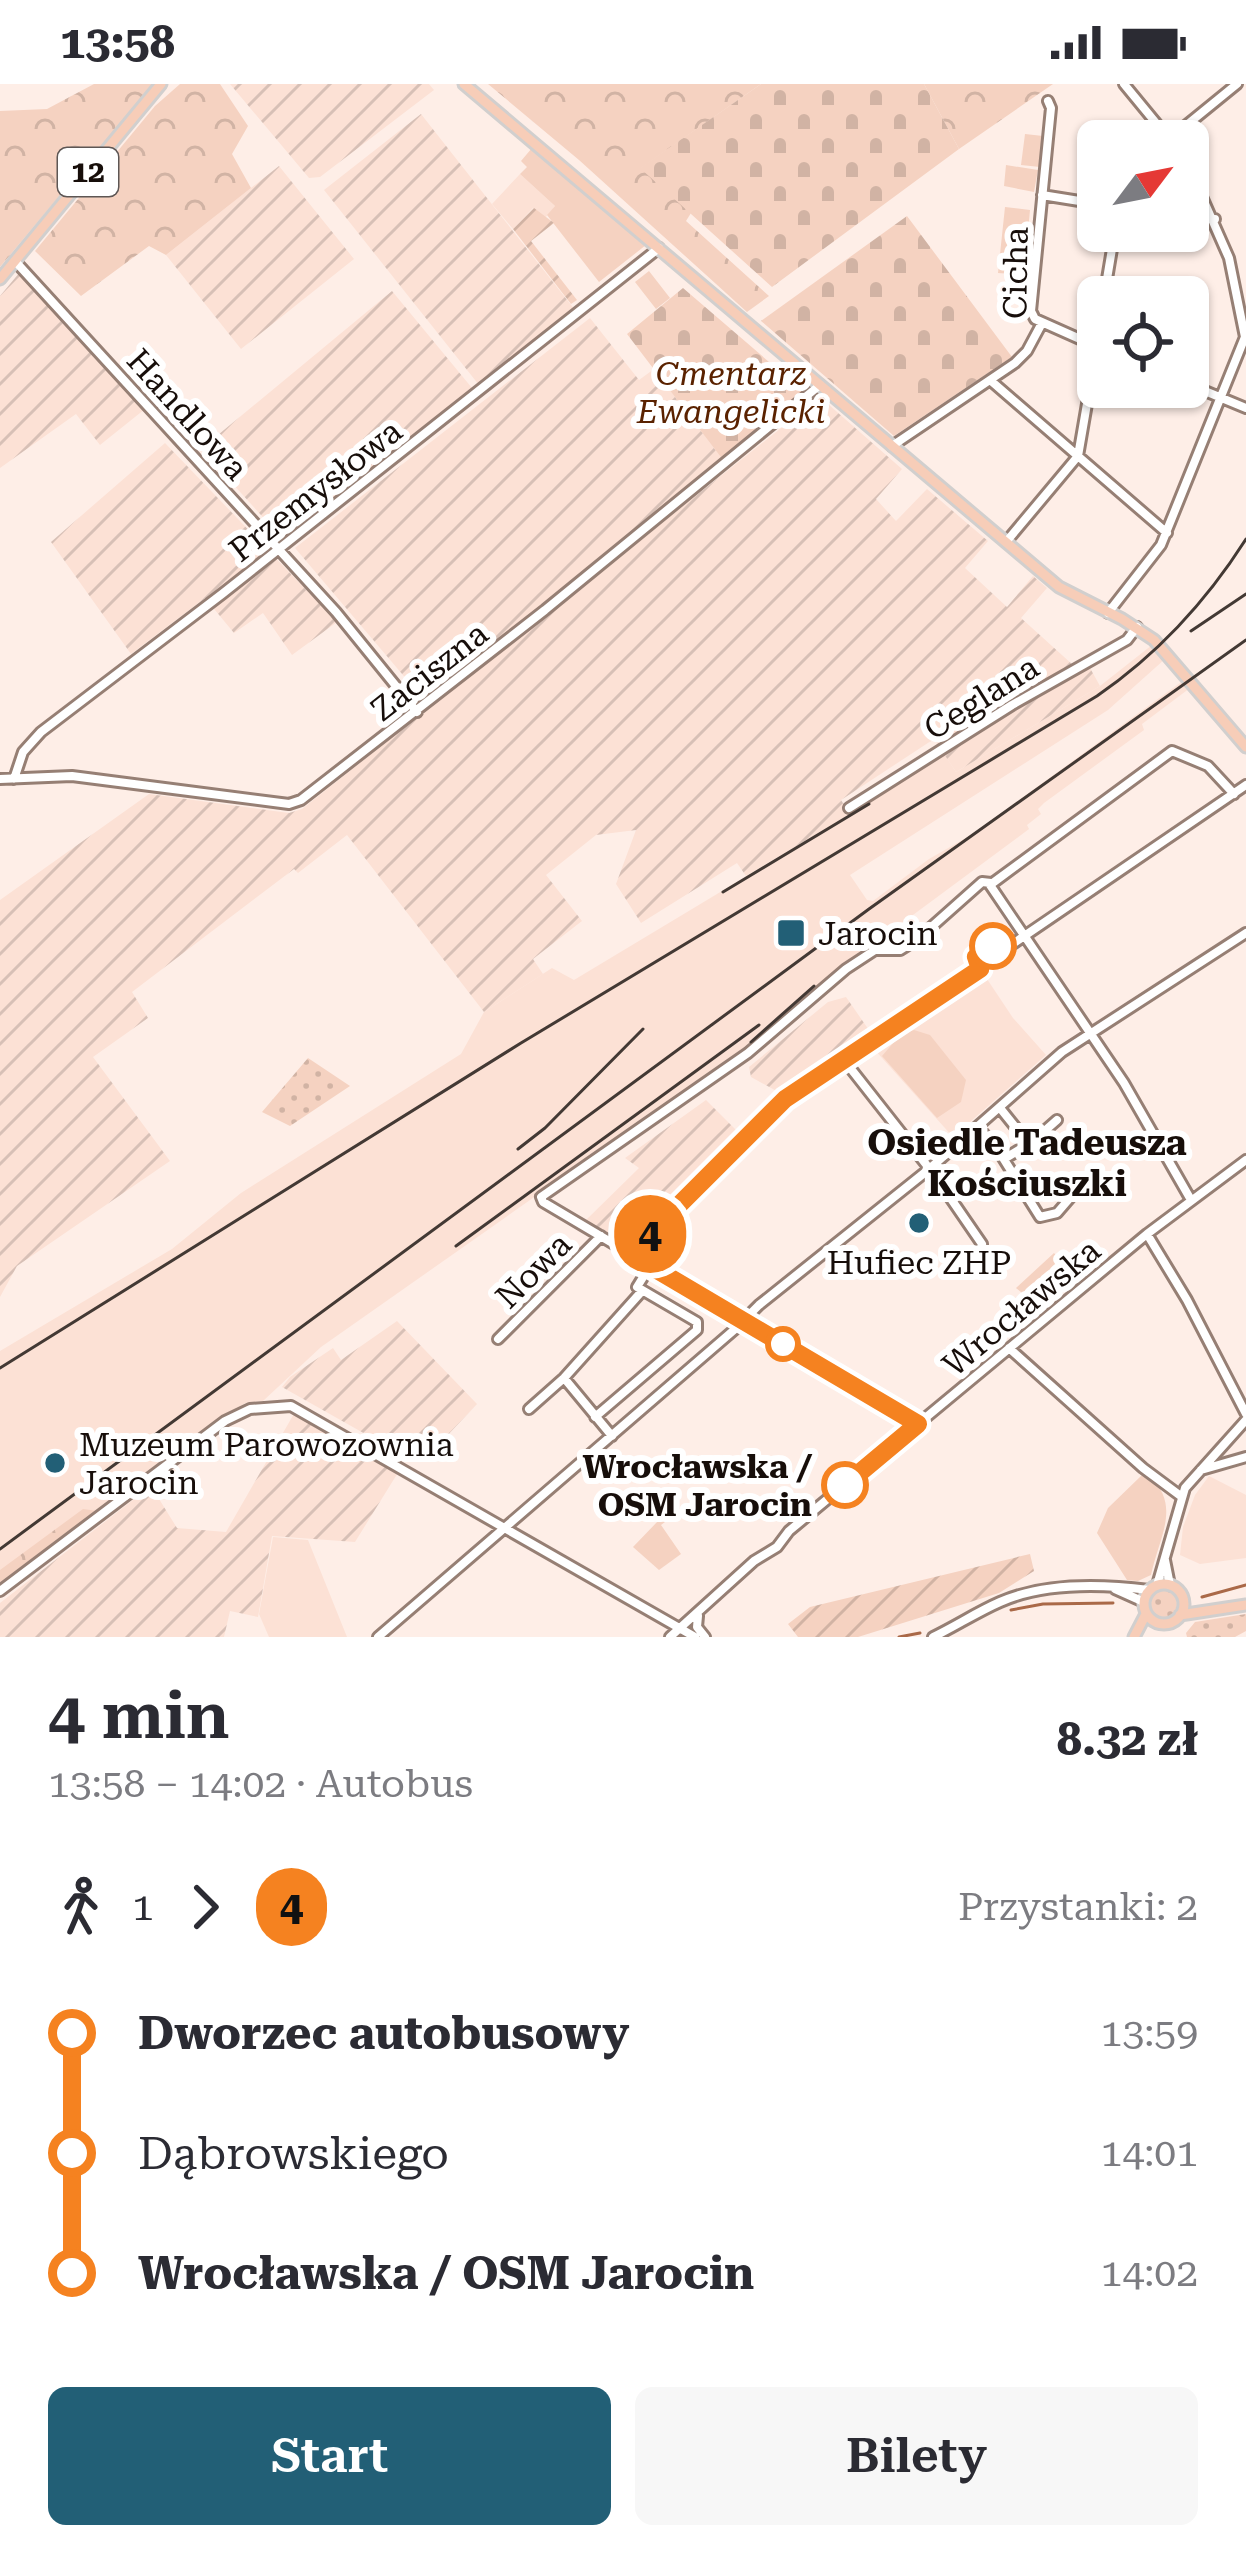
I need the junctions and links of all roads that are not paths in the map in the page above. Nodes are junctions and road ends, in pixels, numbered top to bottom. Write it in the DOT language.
graph roads {
  1 [pos="161,84"];
  2 [pos="464,84"];
  3 [pos="1124,84"];
  4 [pos="1235,85"];
  5 [pos="1048,101"];
  6 [pos="1154,120"];
  7 [pos="1194,120"];
  8 [pos="1042,195"];
  9 [pos="1077,201"];
  10 [pos="1209,207"];
  11 [pos="1209,219"];
  12 [pos="1215,219"];
  13 [pos="658,248"];
  14 [pos="15,261"];
  15 [pos="0,279"];
  16 [pos="1042,323"];
  17 [pos="1077,336"];
  18 [pos="990,380"];
  19 [pos="820,385"];
  20 [pos="1209,393"];
  21 [pos="1221,398"];
  22 [pos="1087,408"];
  23 [pos="1246,408"];
  24 [pos="892,446"];
  25 [pos="1078,456"];
  26 [pos="1167,533"];
  27 [pos="1006,542"];
  28 [pos="279,550"];
  29 [pos="1108,613"];
  30 [pos="1137,627"];
  31 [pos="417,712"];
  32 [pos="1244,746"];
  33 [pos="14,778"];
  34 [pos="0,779"];
  35 [pos="1246,785"];
  36 [pos="1234,794"];
  37 [pos="849,808"];
  38 [pos="991,883"];
  39 [pos="1246,933"];
  40 [pos="1026,939"];
  41 [pos="1089,1034"];
  42 [pos="844,1060"];
  43 [pos="1000,1108"];
  44 [pos="1057,1120"];
  45 [pos="978,1127"];
  46 [pos="1029,1144"];
  47 [pos="1004,1159"];
  48 [pos="1246,1160"];
  49 [pos="928,1170"];
  50 [pos="1082,1184"];
  51 [pos="1192,1200"];
  52 [pos="1147,1234"];
  53 [pos="601,1236"];
  54 [pos="982,1244"];
  55 [pos="630,1254"];
  56 [pos="650,1266"];
  57 [pos="643,1291"];
  58 [pos="744,1320"];
  59 [pos="498,1339"];
  60 [pos="1009,1348"];
  61 [pos="564,1378"];
  62 [pos="529,1408"];
  63 [pos="595,1417"];
  64 [pos="1246,1417"];
  65 [pos="918,1424"];
  66 [pos="612,1436"];
  67 [pos="1246,1457"];
  68 [pos="1200,1470"];
  69 [pos="1182,1497"];
  70 [pos="506,1527"];
  71 [pos="1165,1558"];
  72 [pos="1170,1585"];
  73 [pos="0,1591"];
  74 [pos="1183,1601"];
  75 [pos="1246,1605"];
  76 [pos="1152,1606"];
  77 [pos="1214,1610"];
  78 [pos="698,1614"];
  79 [pos="1178,1618"];
  80 [pos="680,1629"];
  81 [pos="1172,1635"];
  82 [pos="378,1637"];
  83 [pos="670,1637"];
  84 [pos="695,1637"];
  85 [pos="705,1637"];
  86 [pos="933,1637"];
  87 [pos="1136,1637"];
  1 -- 14 [label="main road, 12"];
  2 -- 13 [label="main road"];
  3 -- 6 [label="street"];
  4 -- 7 [label="street"];
  5 -- 8 [label="street, Cicha"];
  8 -- 9 [label="street"];
  8 -- 16 [label="street, Cicha"];
  10 -- 12 [label="street"];
  11 -- 12 [label="street"];
  12 -- 21 [label="street"];
  13 -- 19 [label="main road"];
  13 -- 28 [label="street, Przemysłowa"];
  14 -- 15 [label="main road, 12"];
  14 -- 28 [label="street, Handlowa"];
  16 -- 17 [label="street"];
  16 -- 18 [label="street, Cicha"];
  18 -- 24 [label="street, Cicha"];
  18 -- 25 [label="street"];
  19 -- 24 [label="main road"];
  19 -- 31 [label="street, Zaciszna"];
  20 -- 21 [label="street"];
  21 -- 23 [label="street"];
  21 -- 26 [label="street"];
  22 -- 25 [label="street"];
  24 -- 27 [label="main road"];
  25 -- 26 [label="street"];
  25 -- 27 [label="street"];
  26 -- 29 [label="street"];
  27 -- 29 [label="main road"];
  28 -- 31 [label="street, Handlowa"];
  28 -- 33 [label="street, Przemysłowa"];
  29 -- 30 [label="main road"];
  30 -- 32 [label="main road"];
  30 -- 37 [label="street, Ceglana"];
  31 -- 33 [label="street, Zaciszna"];
  33 -- 34 [label="street, Zaciszna"];
  35 -- 36 [label="street"];
  36 -- 38 [label="street"];
  36 -- 40 [label="street"];
  38 -- 40 [label="street"];
  38 -- 53 [label="street"];
  39 -- 41 [label="street"];
  40 -- 41 [label="street"];
  40 -- 42 [label="street"];
  41 -- 43 [label="street"];
  41 -- 51 [label="street"];
  42 -- 49 [label="street"];
  42 -- 55 [label="street"];
  43 -- 45 [label="street"];
  43 -- 46 [label="street"];
  44 -- 46 [label="street"];
  45 -- 47 [label="street"];
  45 -- 49 [label="street"];
  46 -- 47 [label="street"];
  47 -- 50 [label="street"];
  48 -- 51 [label="street, Wrocławska"];
  49 -- 54 [label="street"];
  49 -- 58 [label="street"];
  51 -- 52 [label="street, Wrocławska"];
  52 -- 60 [label="street, Wrocławska"];
  52 -- 64 [label="street"];
  53 -- 55 [label="street"];
  53 -- 59 [label="street, Nowa"];
  55 -- 56 [label="street"];
  56 -- 57 [label="street"];
  56 -- 58 [label="street"];
  57 -- 61 [label="street"];
  57 -- 63 [label="street"];
  58 -- 65 [label="street"];
  58 -- 66 [label="street"];
  60 -- 65 [label="street, Wrocławska"];
  60 -- 69 [label="street"];
  61 -- 62 [label="street"];
  61 -- 63 [label="street"];
  63 -- 66 [label="street"];
  64 -- 68 [label="street"];
  65 -- 78 [label="street, Wrocławska"];
  66 -- 70 [label="street"];
  67 -- 68 [label="street"];
  68 -- 69 [label="street"];
  69 -- 71 [label="street"];
  70 -- 73 [label="street"];
  70 -- 80 [label="street"];
  70 -- 82 [label="street"];
  71 -- 72 [label="street"];
  71 -- 76 [label="street"];
  72 -- 74 [label="main road"];
  72 -- 76 [label="main road"];
  74 -- 77 [label="main road"];
  74 -- 79 [label="main road"];
  75 -- 77 [label="main road"];
  76 -- 79 [label="main road"];
  76 -- 81 [label="main road"];
  76 -- 86 [label="street"];
  76 -- 87 [label="main road"];
  77 -- 79 [label="main road"];
  78 -- 80 [label="street, Wrocławska"];
  78 -- 85 [label="street"];
  79 -- 81 [label="main road"];
  80 -- 83 [label="street, Wrocławska"];
  80 -- 84 [label="street"];
}
